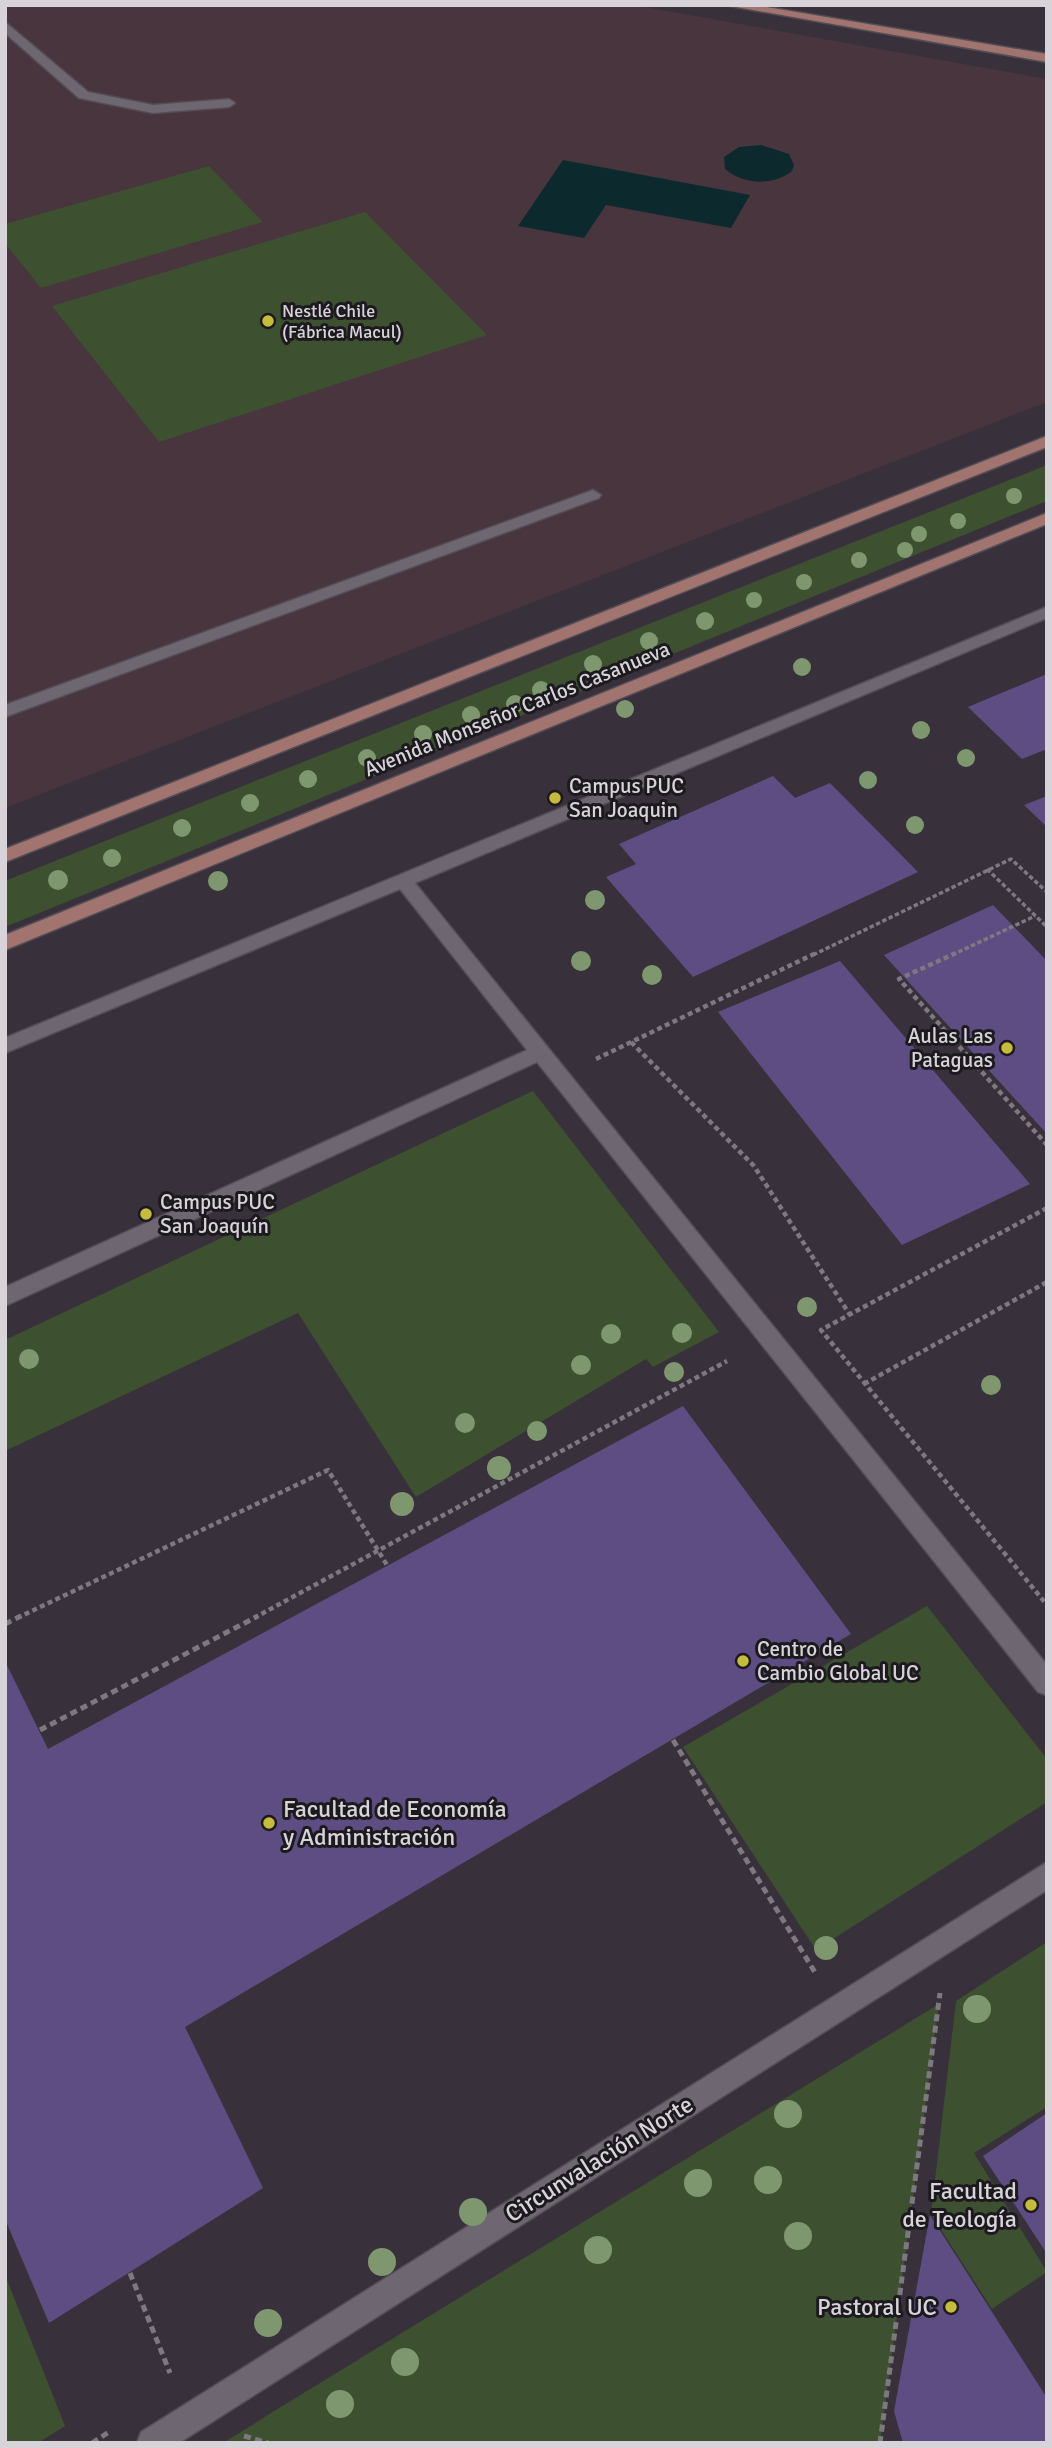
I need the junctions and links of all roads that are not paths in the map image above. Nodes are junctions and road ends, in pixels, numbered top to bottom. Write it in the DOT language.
graph roads {
  1 [pos="731,5"];
  2 [pos="5,26"];
  3 [pos="1047,58"];
  4 [pos="229,103"];
  5 [pos="1047,441"];
  6 [pos="593,495"];
  7 [pos="1047,518"];
  8 [pos="1047,612"];
  9 [pos="5,711"];
  10 [pos="5,856"];
  11 [pos="402,879"];
  12 [pos="5,943"];
  13 [pos="5,1046"];
  14 [pos="542,1051"];
  15 [pos="5,1297"];
  16 [pos="1047,1684"];
  17 [pos="1047,1875"];
  18 [pos="152,2443"];
  1 -- 3 [label="main road"];
  2 -- 4 [label="lane"];
  5 -- 10 [label="main road"];
  6 -- 9 [label="lane"];
  7 -- 12 [label="main road, Avenida Monseñor Carlos Casanueva"];
  8 -- 11 [label="lane"];
  11 -- 13 [label="lane"];
  11 -- 14 [label="lane"];
  14 -- 15 [label="lane"];
  14 -- 16 [label="lane"];
  17 -- 18 [label="lane, Circunvalación Norte"];
}
